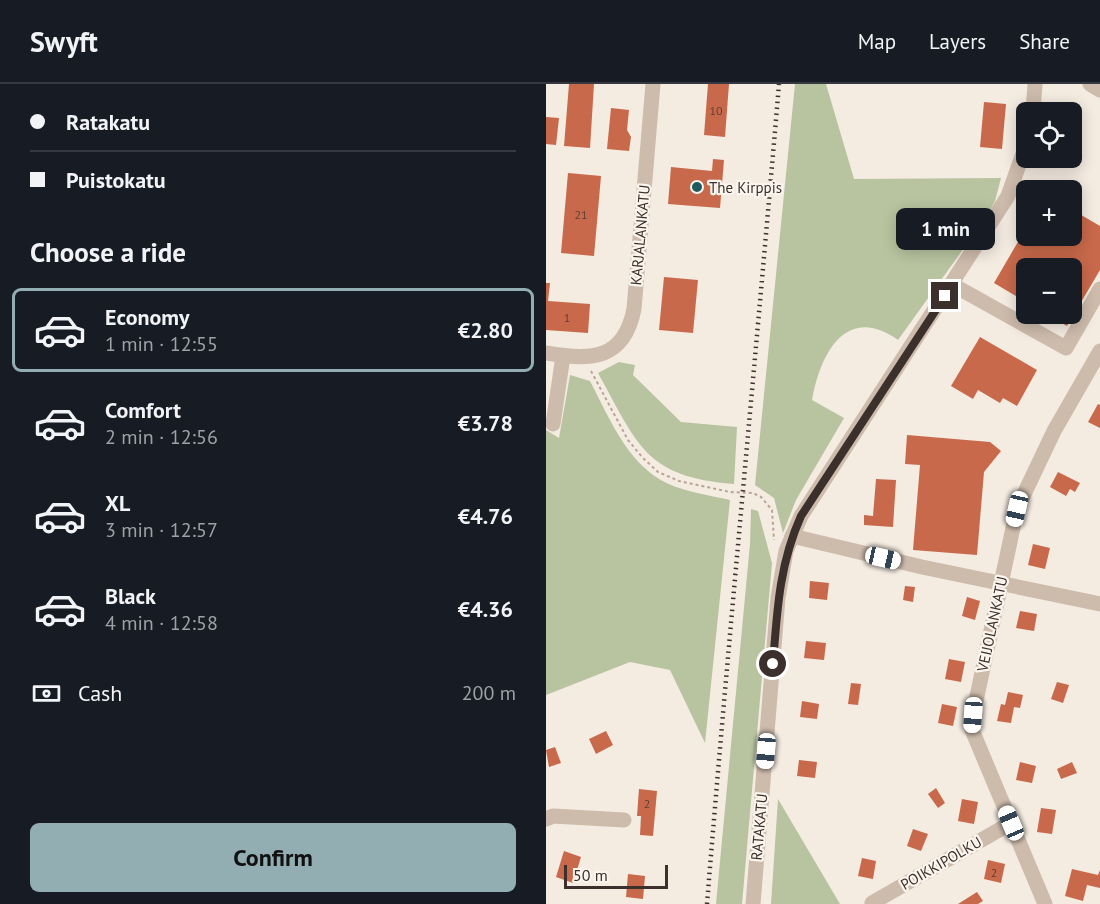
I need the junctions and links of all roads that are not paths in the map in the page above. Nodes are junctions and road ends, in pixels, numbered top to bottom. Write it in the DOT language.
graph roads {
  1 [pos="653,84"];
  2 [pos="1035,84"];
  3 [pos="1090,84"];
  4 [pos="1100,90"];
  5 [pos="1034,102"];
  6 [pos="1018,168"];
  7 [pos="953,285"];
  8 [pos="1100,289"];
  9 [pos="1100,351"];
  10 [pos="546,352"];
  11 [pos="563,356"];
  12 [pos="552,424"];
  13 [pos="792,536"];
  14 [pos="1000,583"];
  15 [pos="1100,604"];
  16 [pos="546,819"];
  17 [pos="624,820"];
  18 [pos="1011,823"];
  19 [pos="872,903"];
  20 [pos="753,904"];
  21 [pos="1045,904"];
  1 -- 11 [label="street, KARJALANKATU"];
  2 -- 5 [label="street"];
  3 -- 4 [label="street"];
  6 -- 7 [label="street, RATAKATU"];
  7 -- 8 [label="street"];
  7 -- 13 [label="street, RATAKATU"];
  9 -- 14 [label="street, VEIJOLANKATU"];
  10 -- 11 [label="street"];
  11 -- 12 [label="street"];
  13 -- 14 [label="street"];
  13 -- 20 [label="street, RATAKATU"];
  14 -- 15 [label="street"];
  14 -- 18 [label="street, VEIJOLANKATU"];
  16 -- 17 [label="street"];
  18 -- 19 [label="street, POIKKIPOLKU"];
  18 -- 21 [label="street, VEIJOLANKATU"];
}
